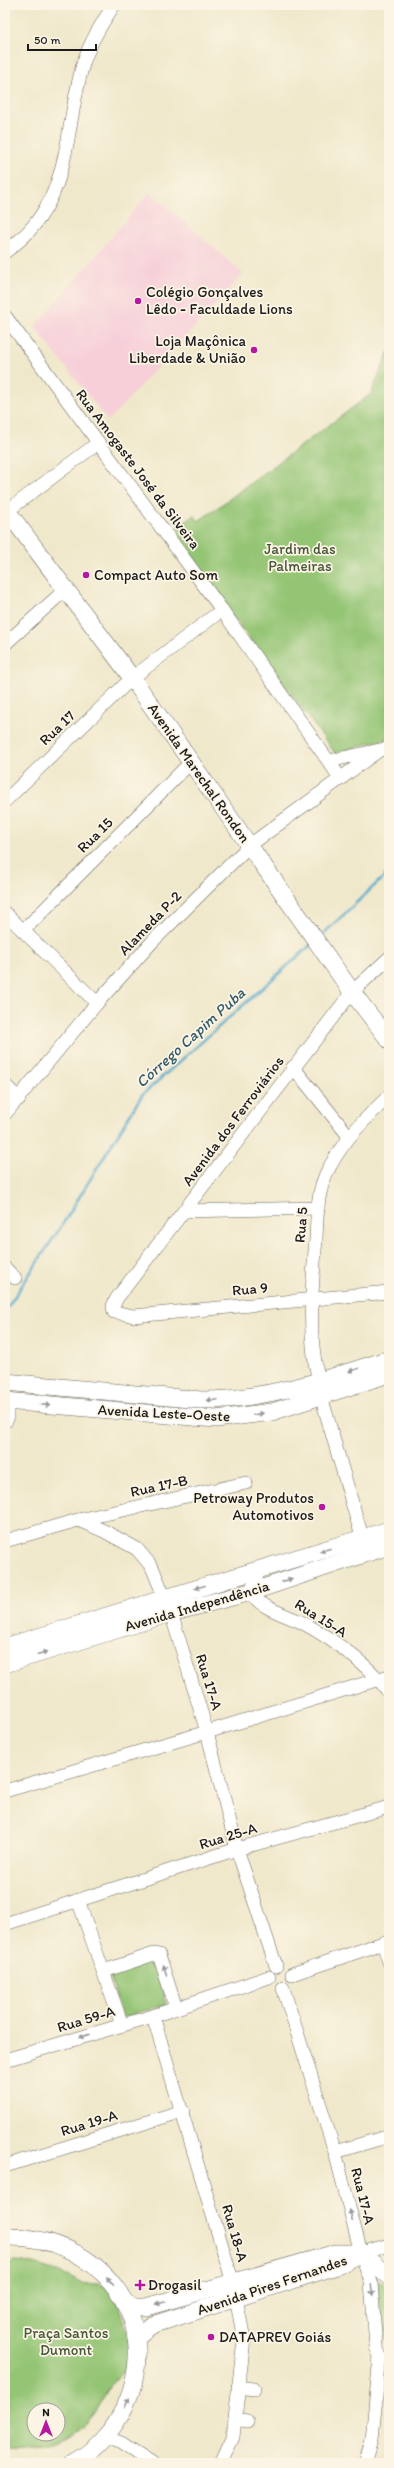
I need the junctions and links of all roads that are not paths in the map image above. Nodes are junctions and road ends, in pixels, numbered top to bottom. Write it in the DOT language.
graph roads {
  1 [pos="114,5"];
  2 [pos="5,252"];
  3 [pos="5,316"];
  4 [pos="98,443"];
  5 [pos="6,510"];
  6 [pos="66,589"];
  7 [pos="222,610"];
  8 [pos="5,644"];
  9 [pos="132,678"];
  10 [pos="383,750"];
  11 [pos="329,761"];
  12 [pos="191,762"];
  13 [pos="341,779"];
  14 [pos="5,801"];
  15 [pos="250,845"];
  16 [pos="5,914"];
  17 [pos="23,931"];
  18 [pos="389,958"];
  19 [pos="352,992"];
  20 [pos="97,1003"];
  21 [pos="389,1040"];
  22 [pos="293,1067"];
  23 [pos="5,1085"];
  24 [pos="389,1096"];
  25 [pos="19,1099"];
  26 [pos="5,1114"];
  27 [pos="348,1135"];
  28 [pos="318,1208"];
  29 [pos="185,1211"];
  30 [pos="5,1268"];
  31 [pos="14,1278"];
  32 [pos="389,1292"];
  33 [pos="311,1300"];
  34 [pos="114,1312"];
  35 [pos="389,1359"];
  36 [pos="389,1374"];
  37 [pos="5,1382"];
  38 [pos="320,1389"];
  39 [pos="5,1400"];
  40 [pos="5,1419"];
  41 [pos="246,1483"];
  42 [pos="78,1520"];
  43 [pos="389,1530"];
  44 [pos="5,1541"];
  45 [pos="365,1545"];
  46 [pos="389,1546"];
  47 [pos="259,1570"];
  48 [pos="251,1592"];
  49 [pos="168,1605"];
  50 [pos="6,1646"];
  51 [pos="9,1663"];
  52 [pos="384,1677"];
  53 [pos="389,1692"];
  54 [pos="207,1732"];
  55 [pos="5,1791"];
  56 [pos="389,1807"];
  57 [pos="237,1849"];
  58 [pos="78,1900"];
  59 [pos="5,1924"];
  60 [pos="386,1942"];
  61 [pos="389,1962"];
  62 [pos="276,1966"];
  63 [pos="104,1971"];
  64 [pos="292,1974"];
  65 [pos="269,1977"];
  66 [pos="283,1988"];
  67 [pos="176,2008"];
  68 [pos="153,2016"];
  69 [pos="122,2025"];
  70 [pos="5,2060"];
  71 [pos="183,2111"];
  72 [pos="389,2136"];
  73 [pos="335,2152"];
  74 [pos="5,2166"];
  75 [pos="5,2237"];
  76 [pos="389,2245"];
  77 [pos="361,2253"];
  78 [pos="389,2278"];
  79 [pos="235,2291"];
  80 [pos="125,2303"];
  81 [pos="136,2337"];
  82 [pos="384,2355"];
  83 [pos="238,2388"];
  84 [pos="254,2389"];
  85 [pos="235,2419"];
  86 [pos="248,2421"];
  87 [pos="109,2433"];
  88 [pos="73,2463"];
  89 [pos="152,2463"];
  90 [pos="221,2463"];
  91 [pos="365,2463"];
  1 -- 2 [label="street"];
  3 -- 4 [label="street, Rua Amogaste José da Silveira"];
  4 -- 5 [label="street"];
  4 -- 7 [label="street, Rua Amogaste José da Silveira"];
  5 -- 6 [label="main road, Avenida Marechal Rondon"];
  6 -- 8 [label="street"];
  6 -- 9 [label="main road, Avenida Marechal Rondon"];
  7 -- 9 [label="street, Rua 17"];
  7 -- 11 [label="street, Rua Amogaste José da Silveira"];
  9 -- 12 [label="main road, Avenida Marechal Rondon"];
  9 -- 14 [label="street, Rua 17"];
  10 -- 11 [label="street"];
  10 -- 13 [label="street, Alameda P-2"];
  11 -- 13 [label="street, Rua Amogaste José da Silveira"];
  12 -- 15 [label="main road, Avenida Marechal Rondon"];
  12 -- 17 [label="street, Rua 15"];
  13 -- 15 [label="street, Alameda P-2"];
  15 -- 19 [label="main road, Avenida Marechal Rondon"];
  15 -- 20 [label="street, Alameda P-2"];
  16 -- 17 [label="street"];
  17 -- 20 [label="street"];
  18 -- 19 [label="street, Avenida dos Ferroviários"];
  19 -- 21 [label="main road, Avenida Marechal Rondon"];
  19 -- 22 [label="street, Avenida dos Ferroviários"];
  20 -- 25 [label="street, Alameda P-2"];
  22 -- 27 [label="street"];
  22 -- 29 [label="street, Avenida dos Ferroviários"];
  23 -- 25 [label="street"];
  24 -- 27 [label="street, Rua 5"];
  25 -- 26 [label="street, Alameda P-2"];
  27 -- 28 [label="street, Rua 5"];
  28 -- 29 [label="street"];
  28 -- 33 [label="street, Rua 5"];
  29 -- 34 [label="street, Avenida dos Ferroviários"];
  30 -- 31 [label="street"];
  32 -- 33 [label="street, Rua 9"];
  33 -- 34 [label="street, Rua 9"];
  33 -- 38 [label="street, Rua 5"];
  35 -- 38 [label="main road, Avenida Leste-Oeste, one-way"];
  36 -- 38 [label="main road, Avenida Leste-Oeste"];
  38 -- 37 [label="main road, Avenida Leste-Oeste, one-way"];
  39 -- 38 [label="main road, Avenida Leste-Oeste, one-way"];
  38 -- 45 [label="street, Rua 5"];
  39 -- 40 [label="main road"];
  41 -- 42 [label="street, Rua 17-B"];
  42 -- 44 [label="street"];
  42 -- 49 [label="street, Rua 17-A"];
  43 -- 45 [label="main road, Avenida Independência"];
  45 -- 46 [label="main road, Avenida Independência"];
  45 -- 47 [label="main road, Avenida Independência, one-way"];
  48 -- 45 [label="main road, Avenida Independência, one-way"];
  47 -- 48 [label="street"];
  47 -- 49 [label="main road, Avenida Independência, one-way"];
  48 -- 49 [label="main road, Avenida Independência"];
  48 -- 52 [label="street, Rua 15-A"];
  49 -- 50 [label="main road, Avenida Independência"];
  51 -- 49 [label="main road, Avenida Independência, one-way"];
  49 -- 54 [label="street, Rua 17-A"];
  50 -- 51 [label="main road"];
  52 -- 53 [label="street, Rua 15-A"];
  52 -- 54 [label="street"];
  54 -- 55 [label="street"];
  54 -- 57 [label="street, Rua 17-A"];
  56 -- 57 [label="street, Rua 25-A"];
  57 -- 58 [label="street, Rua 25-A"];
  57 -- 62 [label="street, Rua 17-A"];
  58 -- 59 [label="street, Rua 25-A"];
  58 -- 63 [label="street"];
  60 -- 61 [label="street"];
  60 -- 64 [label="street"];
  62 -- 64 [label="street"];
  62 -- 65 [label="street"];
  67 -- 63 [label="street, one-way"];
  63 -- 69 [label="street"];
  64 -- 66 [label="street"];
  65 -- 66 [label="street"];
  65 -- 67 [label="street, Rua 59-A"];
  66 -- 73 [label="street, Rua 17-A"];
  67 -- 68 [label="street, Rua 59-A"];
  68 -- 69 [label="street, Rua 59-A"];
  68 -- 71 [label="street, Rua 18-A"];
  69 -- 70 [label="street, Rua 59-A, one-way"];
  71 -- 74 [label="street, Rua 19-A"];
  71 -- 79 [label="street, Rua 18-A"];
  72 -- 73 [label="street"];
  77 -- 73 [label="street, Rua 17-A, one-way"];
  80 -- 75 [label="main road, one-way"];
  76 -- 77 [label="street"];
  77 -- 78 [label="main road"];
  77 -- 79 [label="main road, Avenida Pires Fernandes"];
  77 -- 82 [label="street, Rua 17-A, one-way"];
  79 -- 80 [label="main road, Avenida Pires Fernandes, one-way"];
  79 -- 81 [label="main road, Avenida Pires Fernandes"];
  79 -- 83 [label="street, Rua 18-A"];
  80 -- 81 [label="main road"];
  87 -- 81 [label="main road, one-way"];
  82 -- 91 [label="street, Rua 17-A"];
  83 -- 84 [label="street"];
  83 -- 85 [label="street, Rua 18-A"];
  85 -- 86 [label="street"];
  85 -- 90 [label="street, Rua 18-A"];
  87 -- 88 [label="main road"];
  87 -- 89 [label="street"];
}
